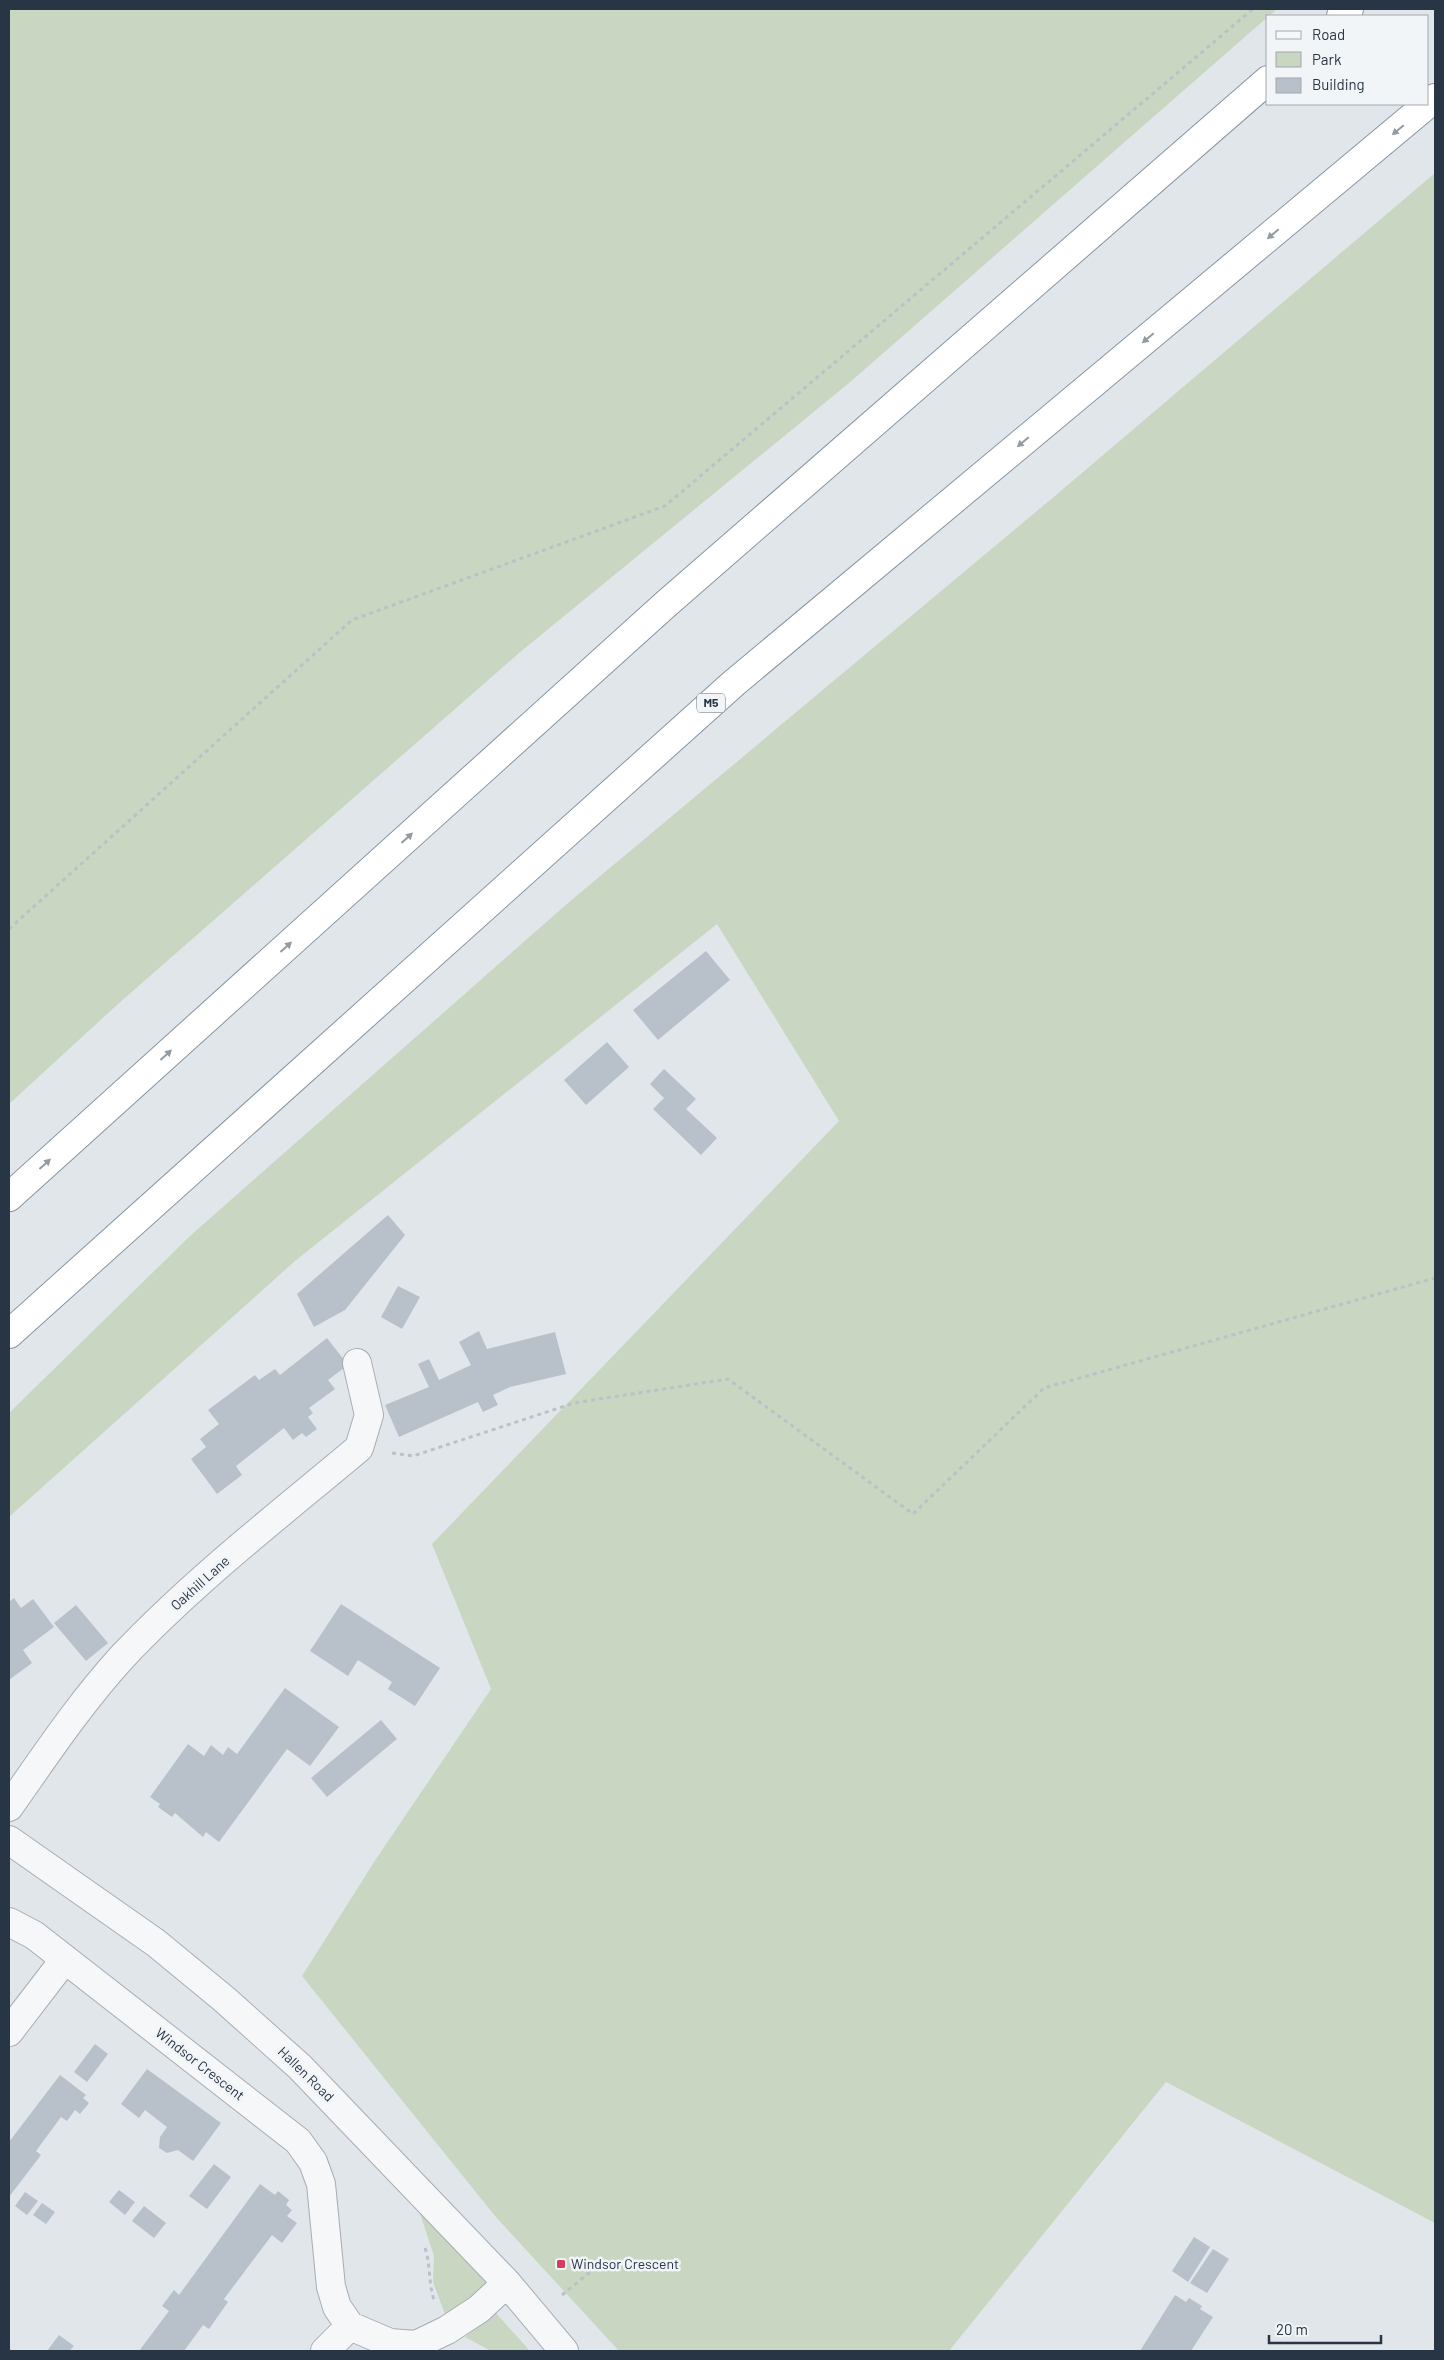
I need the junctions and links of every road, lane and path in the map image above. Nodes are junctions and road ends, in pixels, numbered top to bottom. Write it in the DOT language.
graph roads {
  1 [pos="1253,9"];
  2 [pos="1266,82"];
  3 [pos="1427,105"];
  4 [pos="9,929"];
  5 [pos="9,1197"];
  6 [pos="1435,1278"];
  7 [pos="9,1334"];
  8 [pos="357,1363"];
  9 [pos="359,1448"];
  10 [pos="9,1807"];
  11 [pos="9,1840"];
  12 [pos="9,1922"];
  13 [pos="65,1959"];
  14 [pos="9,2032"];
  15 [pos="423,2241"];
  16 [pos="595,2268"];
  17 [pos="507,2283"];
  18 [pos="534,2317"];
  19 [pos="350,2326"];
  20 [pos="447,2330"];
  21 [pos="325,2351"];
  22 [pos="564,2351"];
  1 -- 4 [label="path"];
  5 -- 2 [label="highway, one-way"];
  3 -- 7 [label="highway, M5, one-way"];
  6 -- 9 [label="path"];
  8 -- 9 [label="street"];
  9 -- 10 [label="street, Oakhill Lane"];
  11 -- 17 [label="street, Hallen Road"];
  12 -- 13 [label="street, Windsor Crescent"];
  13 -- 14 [label="street"];
  13 -- 19 [label="street, Windsor Crescent"];
  15 -- 20 [label="path"];
  16 -- 18 [label="path"];
  17 -- 18 [label="street, Hallen Road"];
  17 -- 20 [label="street"];
  18 -- 22 [label="street, Hallen Road"];
  19 -- 20 [label="street"];
  19 -- 21 [label="street"];
}
